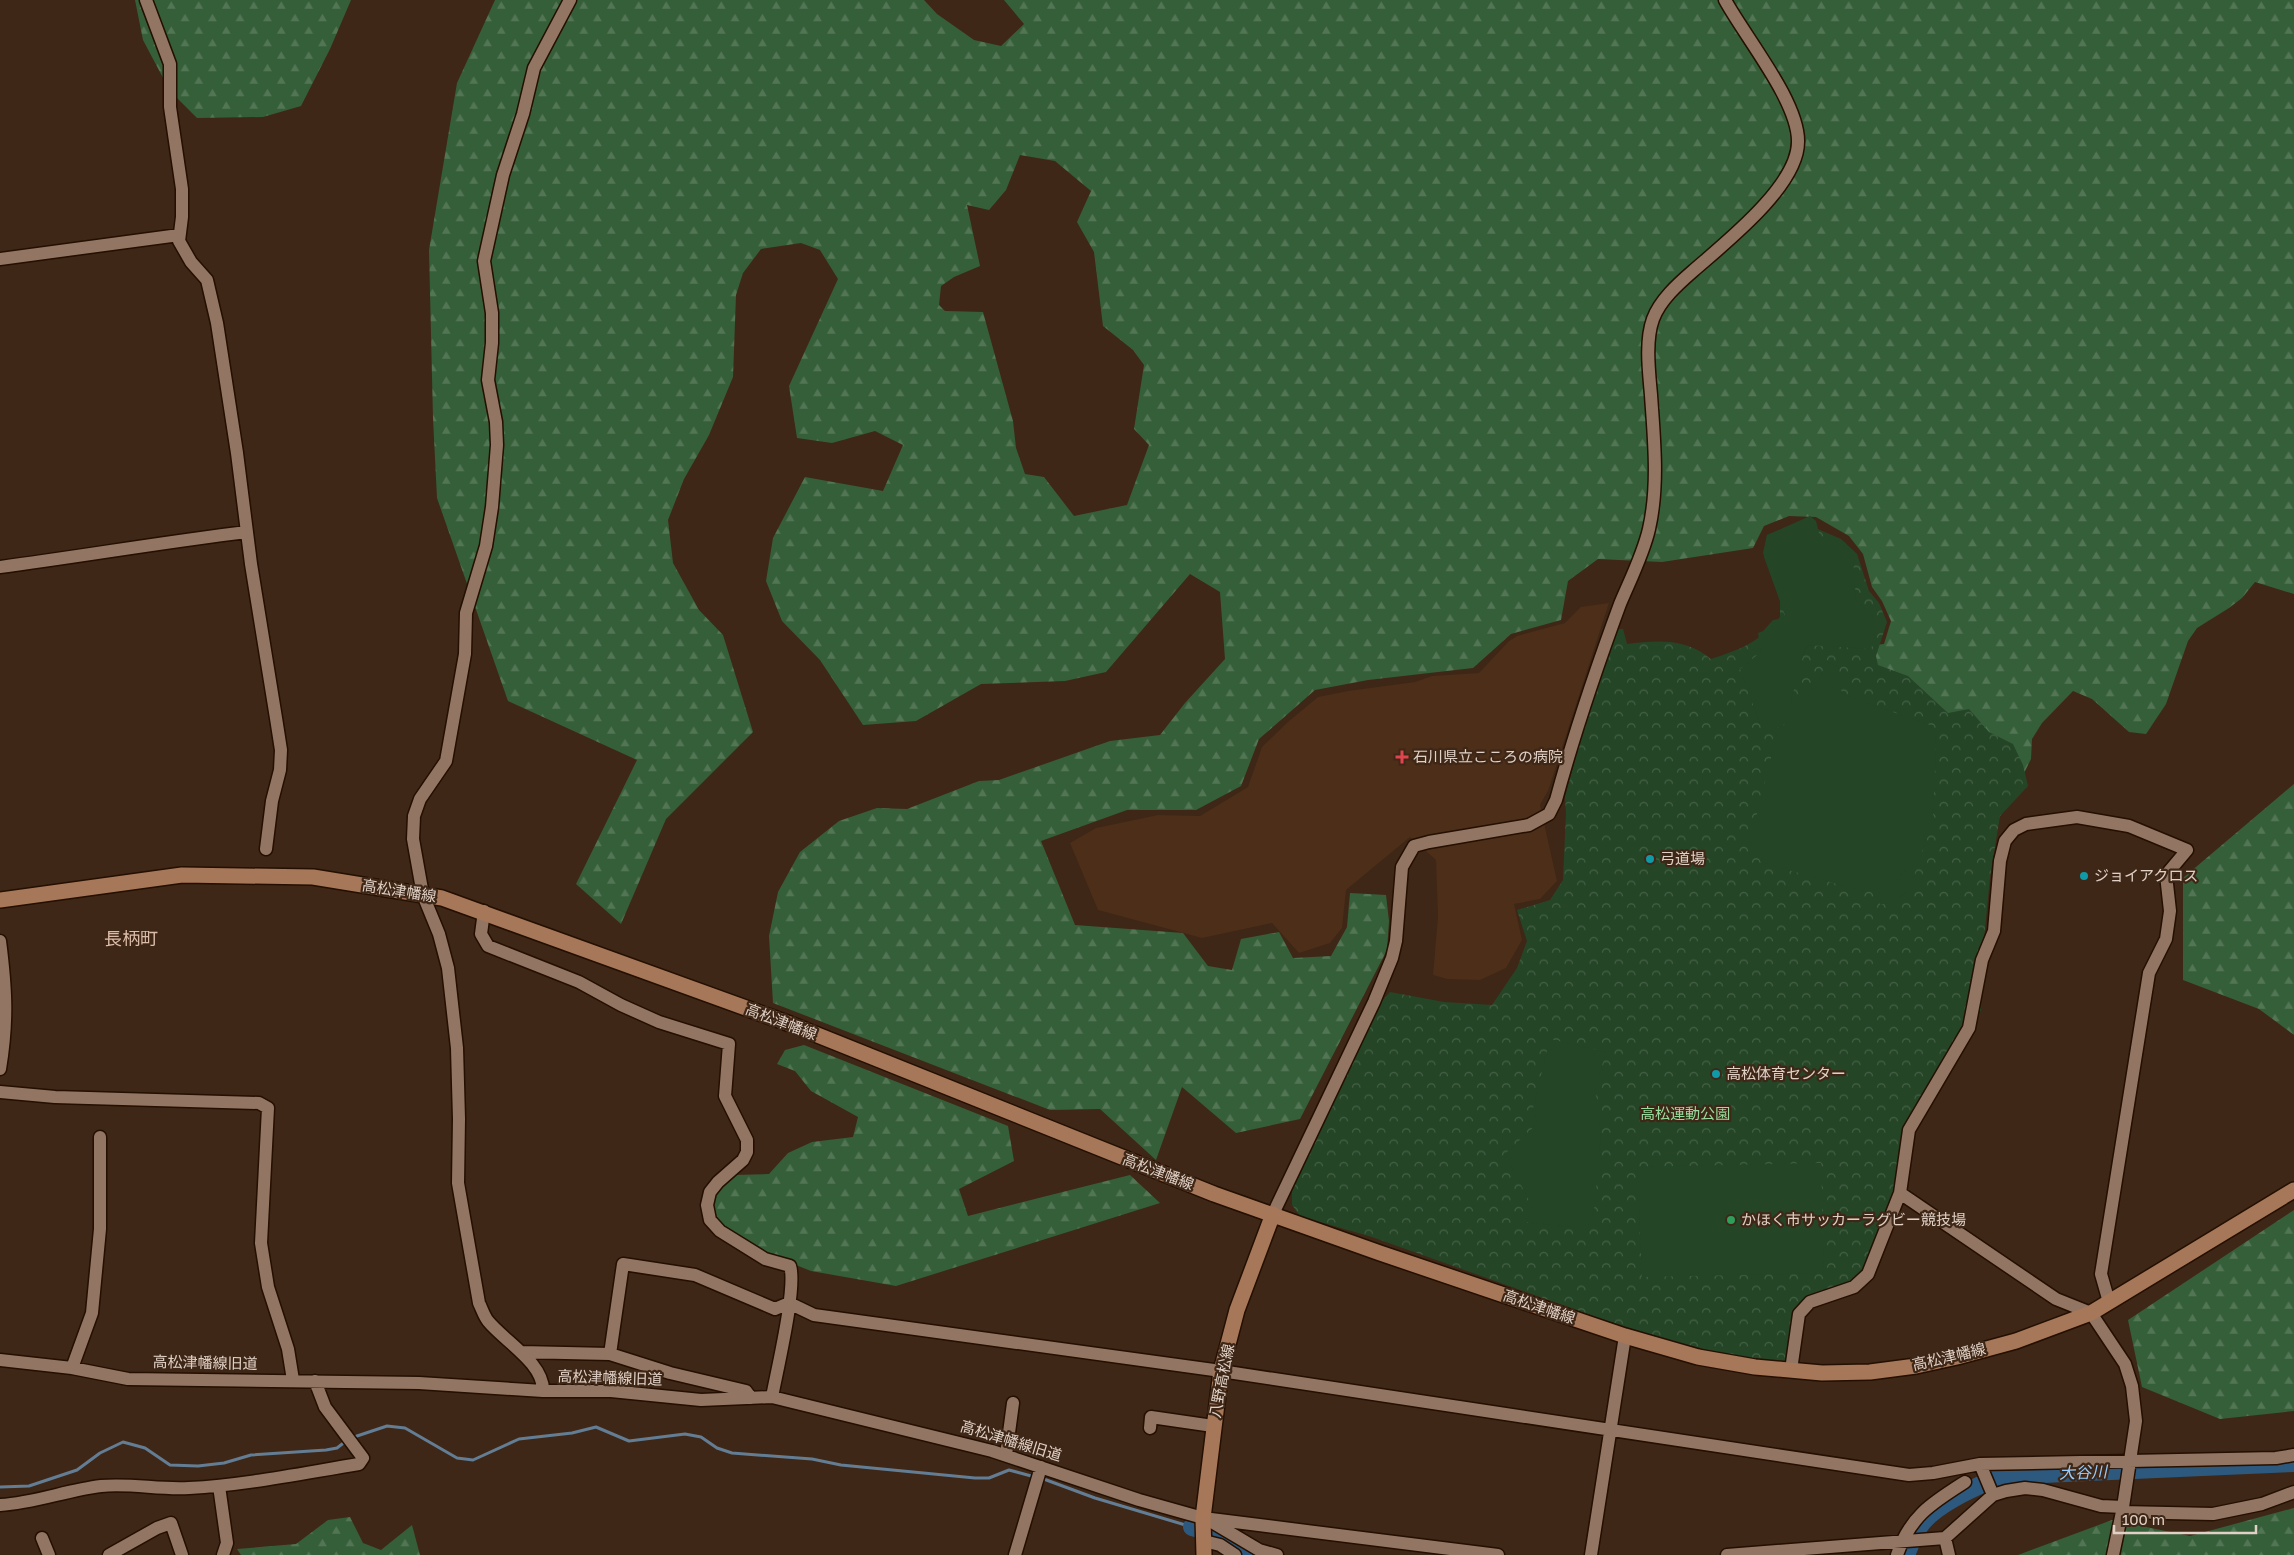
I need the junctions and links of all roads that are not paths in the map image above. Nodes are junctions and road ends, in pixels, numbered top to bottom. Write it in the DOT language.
graph roads {
  1 [pos="146,0"];
  2 [pos="570,0"];
  3 [pos="1725,0"];
  4 [pos="179,235"];
  5 [pos="0,259"];
  6 [pos="247,532"];
  7 [pos="0,567"];
  8 [pos="266,850"];
  9 [pos="423,895"];
  10 [pos="0,900"];
  11 [pos="484,912"];
  12 [pos="0,941"];
  13 [pos="0,1065"];
  14 [pos="0,1092"];
  15 [pos="100,1137"];
  16 [pos="2294,1190"];
  17 [pos="1900,1193"];
  18 [pos="1273,1214"];
  19 [pos="2109,1302"];
  20 [pos="789,1303"];
  21 [pos="2091,1313"];
  22 [pos="1625,1336"];
  23 [pos="521,1352"];
  24 [pos="610,1354"];
  25 [pos="0,1360"];
  26 [pos="72,1368"];
  27 [pos="1791,1370"];
  28 [pos="1221,1371"];
  29 [pos="293,1380"];
  30 [pos="315,1381"];
  31 [pos="543,1391"];
  32 [pos="772,1397"];
  33 [pos="751,1398"];
  34 [pos="1013,1403"];
  35 [pos="1213,1426"];
  36 [pos="1150,1428"];
  37 [pos="1611,1430"];
  38 [pos="1006,1455"];
  39 [pos="2294,1455"];
  40 [pos="2129,1461"];
  41 [pos="1981,1466"];
  42 [pos="1039,1474"];
  43 [pos="1965,1482"];
  44 [pos="219,1486"];
  45 [pos="1991,1492"];
  46 [pos="2294,1492"];
  47 [pos="0,1504"];
  48 [pos="2123,1509"];
  49 [pos="1204,1534"];
  50 [pos="42,1538"];
  51 [pos="1945,1538"];
  52 [pos="1902,1542"];
  53 [pos="1454,1552"];
  54 [pos="49,1555"];
  55 [pos="109,1555"];
  56 [pos="182,1555"];
  57 [pos="224,1555"];
  58 [pos="1015,1555"];
  59 [pos="1235,1555"];
  60 [pos="1277,1555"];
  61 [pos="1498,1555"];
  62 [pos="1591,1555"];
  63 [pos="1727,1555"];
  64 [pos="1897,1555"];
  65 [pos="1948,1555"];
  66 [pos="2113,1555"];
  1 -- 4 [label="street"];
  2 -- 9 [label="street"];
  3 -- 18 [label="street"];
  4 -- 5 [label="street"];
  4 -- 6 [label="street"];
  6 -- 7 [label="street"];
  6 -- 8 [label="street"];
  9 -- 10 [label="main road, 高松津幡線"];
  9 -- 11 [label="main road, 高松津幡線"];
  9 -- 23 [label="street"];
  11 -- 18 [label="main road, 高松津幡線"];
  11 -- 20 [label="street"];
  12 -- 13 [label="street"];
  14 -- 29 [label="street"];
  15 -- 26 [label="street"];
  16 -- 19 [label="main road, 高松津幡線"];
  17 -- 19 [label="street"];
  17 -- 21 [label="street"];
  17 -- 27 [label="street"];
  18 -- 22 [label="main road, 高松津幡線"];
  18 -- 28 [label="main road, 八野高松線"];
  19 -- 21 [label="main road, 高松津幡線"];
  20 -- 24 [label="street"];
  20 -- 28 [label="street"];
  20 -- 32 [label="street"];
  21 -- 27 [label="main road, 高松津幡線"];
  21 -- 40 [label="street"];
  22 -- 27 [label="main road, 高松津幡線"];
  22 -- 37 [label="street"];
  23 -- 24 [label="street"];
  23 -- 31 [label="street"];
  24 -- 33 [label="street"];
  25 -- 26 [label="street, 高松津幡線旧道"];
  26 -- 29 [label="street, 高松津幡線旧道"];
  28 -- 35 [label="main road, 八野高松線"];
  28 -- 37 [label="street"];
  29 -- 30 [label="street, 高松津幡線旧道"];
  30 -- 31 [label="street, 高松津幡線旧道"];
  30 -- 44 [label="street"];
  31 -- 33 [label="street, 高松津幡線旧道"];
  32 -- 33 [label="street, 高松津幡線旧道"];
  32 -- 38 [label="street, 高松津幡線旧道"];
  34 -- 38 [label="street"];
  35 -- 36 [label="street"];
  35 -- 49 [label="main road, 八野高松線"];
  37 -- 41 [label="street"];
  37 -- 62 [label="street"];
  38 -- 42 [label="street, 高松津幡線旧道"];
  39 -- 40 [label="street"];
  40 -- 41 [label="street"];
  40 -- 48 [label="street"];
  41 -- 45 [label="street"];
  42 -- 49 [label="street, 高松津幡線旧道"];
  42 -- 58 [label="street"];
  43 -- 52 [label="street"];
  44 -- 47 [label="street"];
  44 -- 57 [label="street"];
  45 -- 48 [label="street"];
  45 -- 51 [label="street"];
  46 -- 48 [label="street"];
  48 -- 66 [label="street"];
  49 -- 53 [label="street"];
  49 -- 59 [label="street"];
  49 -- 60 [label="street"];
  50 -- 54 [label="street"];
  51 -- 52 [label="street"];
  51 -- 65 [label="street"];
  52 -- 63 [label="street"];
  52 -- 64 [label="street"];
  53 -- 61 [label="street"];
  55 -- 56 [label="street"];
}
